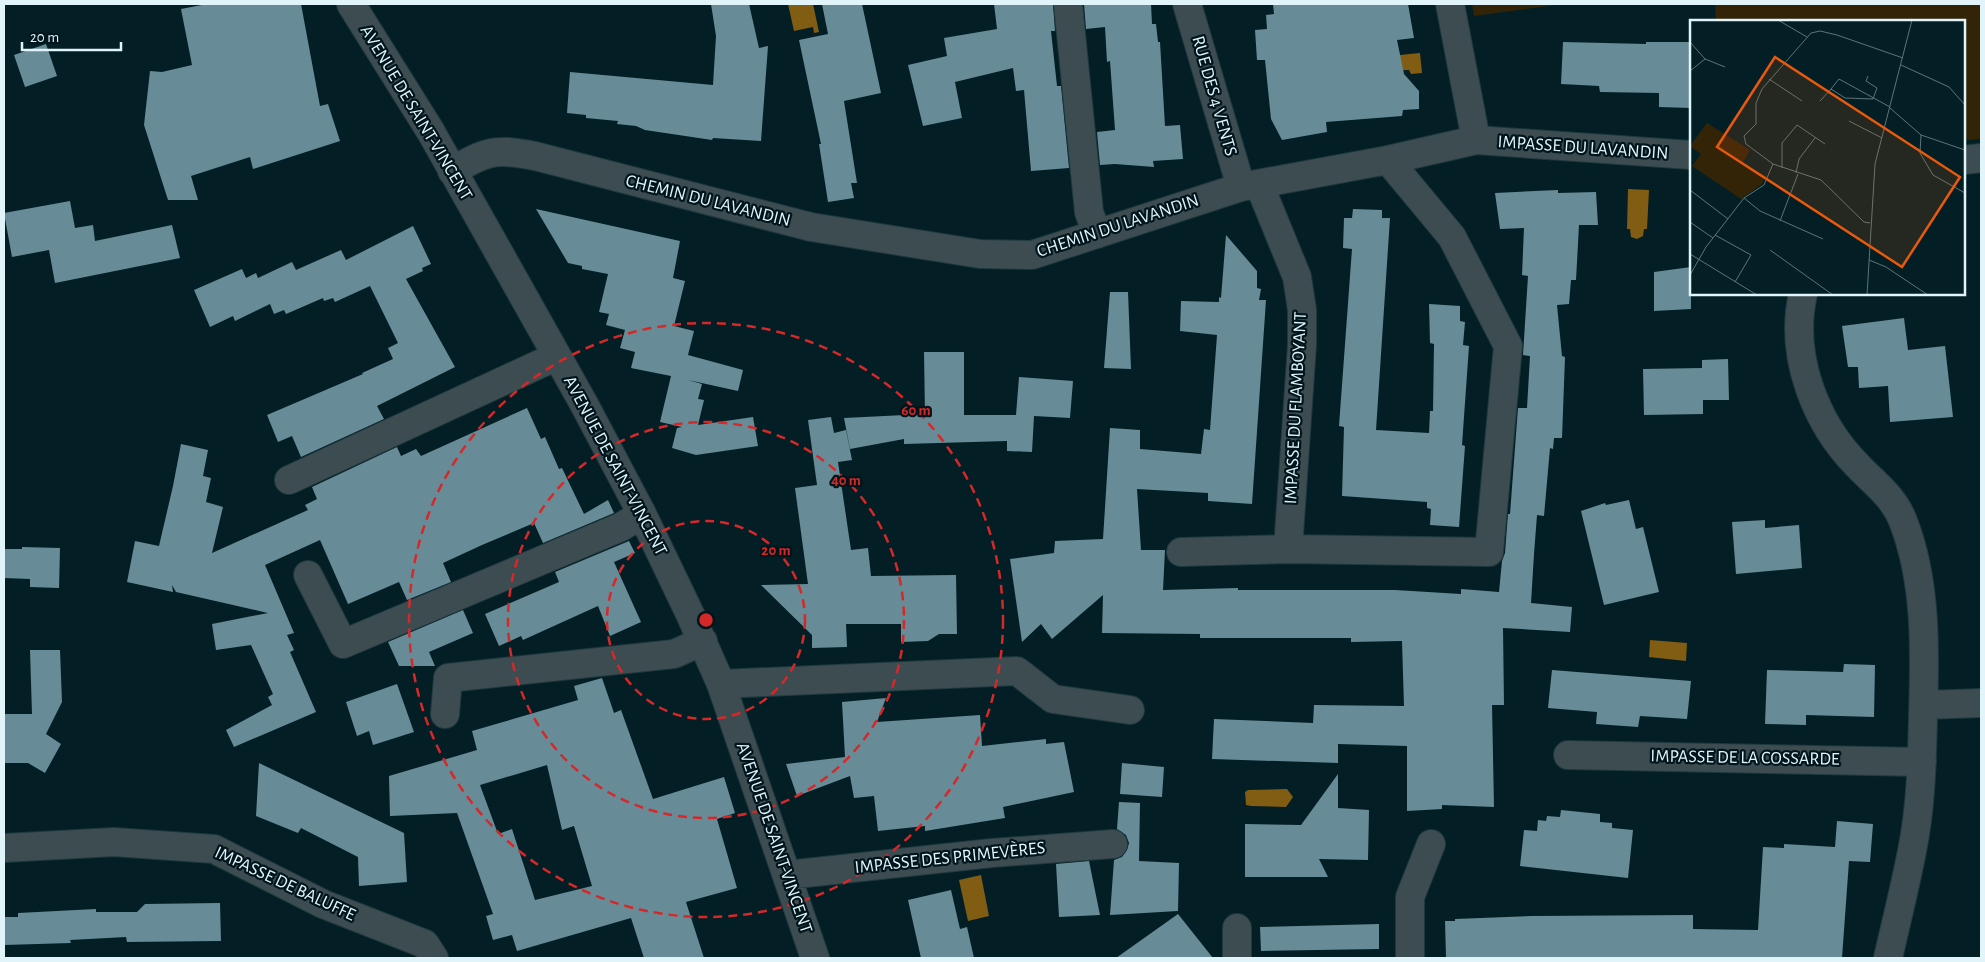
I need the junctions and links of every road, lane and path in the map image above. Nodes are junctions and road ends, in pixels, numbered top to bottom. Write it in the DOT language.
graph roads {
  1 [pos="351,4"];
  2 [pos="1068,4"];
  3 [pos="1187,4"];
  4 [pos="1450,4"];
  5 [pos="1476,140"];
  6 [pos="1690,155"];
  7 [pos="1981,158"];
  8 [pos="1388,160"];
  9 [pos="1965,160"];
  10 [pos="452,171"];
  11 [pos="1250,186"];
  12 [pos="1097,234"];
  13 [pos="1804,295"];
  14 [pos="557,356"];
  15 [pos="288,480"];
  16 [pos="642,514"];
  17 [pos="1288,549"];
  18 [pos="1181,552"];
  19 [pos="308,575"];
  20 [pos="702,641"];
  21 [pos="721,684"];
  22 [pos="1981,703"];
  23 [pos="1924,705"];
  24 [pos="1130,710"];
  25 [pos="445,714"];
  26 [pos="1568,755"];
  27 [pos="1922,762"];
  28 [pos="1113,844"];
  29 [pos="1431,844"];
  30 [pos="4,848"];
  31 [pos="787,875"];
  32 [pos="1237,928"];
  33 [pos="434,958"];
  34 [pos="815,958"];
  35 [pos="1237,958"];
  36 [pos="1410,958"];
  37 [pos="1888,958"];
  1 -- 10 [label="street, AVENUE DE SAINT-VINCENT"];
  2 -- 12 [label="street"];
  3 -- 11 [label="street, RUE DES 4 VENTS"];
  4 -- 5 [label="street"];
  5 -- 6 [label="street, IMPASSE DU LAVANDIN"];
  5 -- 8 [label="street, CHEMIN DU LAVANDIN"];
  7 -- 9 [label="street"];
  8 -- 11 [label="street, CHEMIN DU LAVANDIN"];
  8 -- 17 [label="street"];
  10 -- 12 [label="street, CHEMIN DU LAVANDIN"];
  10 -- 14 [label="street, AVENUE DE SAINT-VINCENT"];
  11 -- 12 [label="street, CHEMIN DU LAVANDIN"];
  11 -- 17 [label="street, IMPASSE DU FLAMBOYANT"];
  13 -- 23 [label="street"];
  14 -- 15 [label="street"];
  14 -- 16 [label="street, AVENUE DE SAINT-VINCENT"];
  16 -- 19 [label="street"];
  16 -- 20 [label="street, AVENUE DE SAINT-VINCENT"];
  17 -- 18 [label="street"];
  20 -- 21 [label="street, AVENUE DE SAINT-VINCENT"];
  20 -- 25 [label="street"];
  21 -- 24 [label="street"];
  21 -- 31 [label="street, AVENUE DE SAINT-VINCENT"];
  22 -- 23 [label="street"];
  23 -- 27 [label="street"];
  26 -- 27 [label="street, IMPASSE DE LA COSSARDE"];
  27 -- 37 [label="street"];
  28 -- 31 [label="street, IMPASSE DES PRIMEVÈRES"];
  29 -- 36 [label="street"];
  30 -- 33 [label="street, IMPASSE DE BALUFFE"];
  31 -- 34 [label="street, AVENUE DE SAINT-VINCENT"];
  32 -- 35 [label="street"];
}
